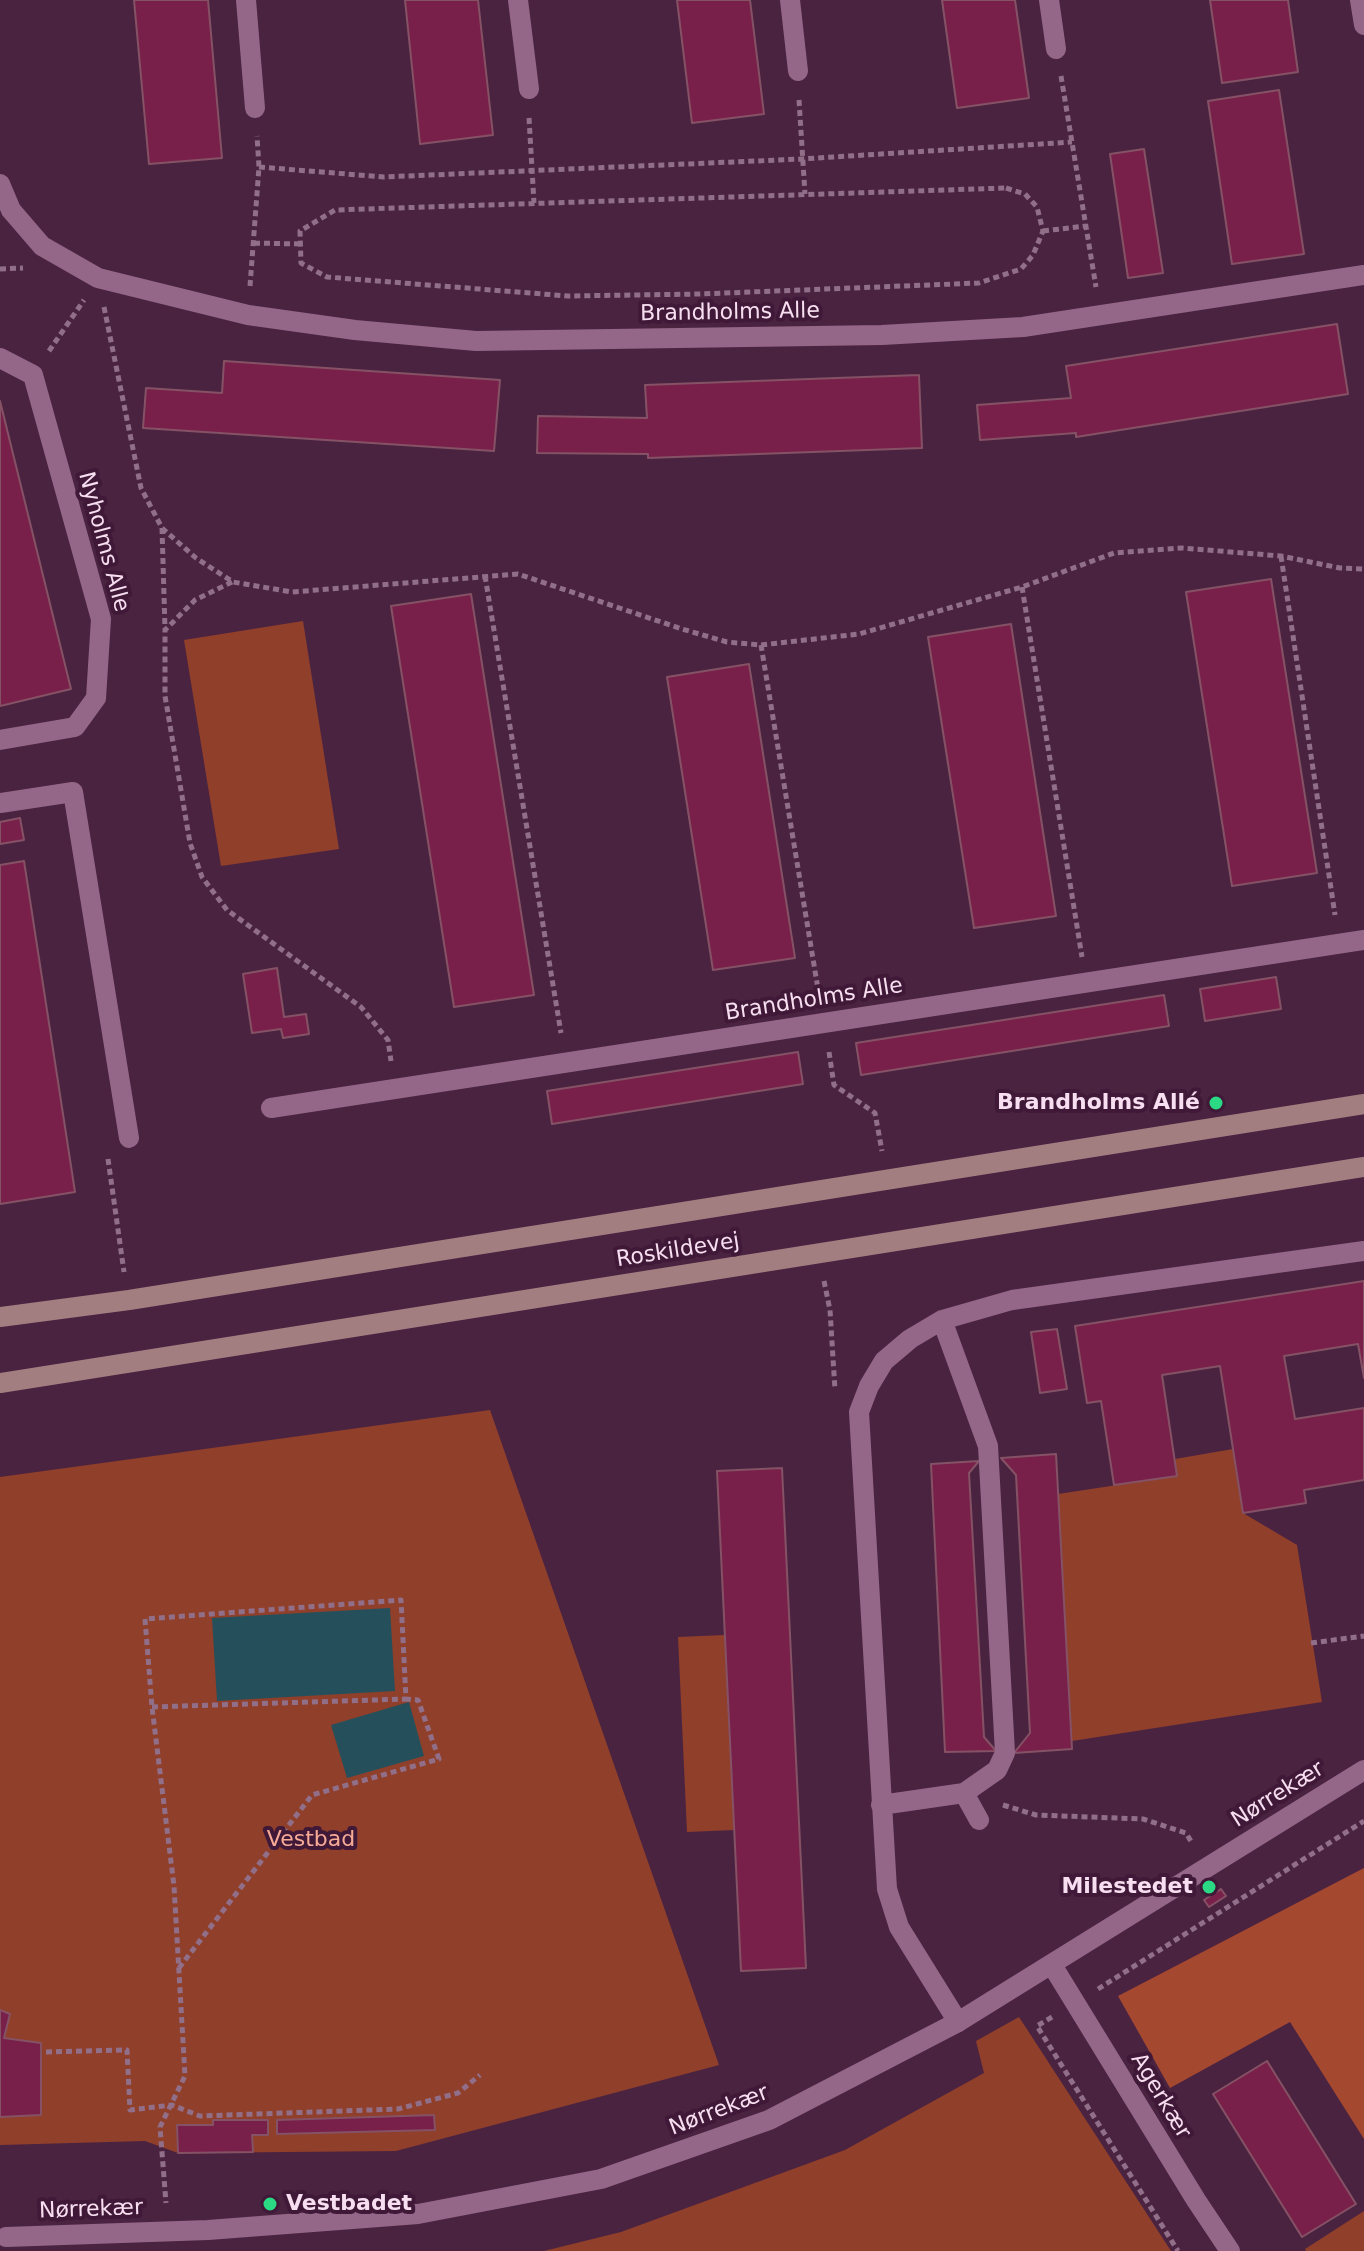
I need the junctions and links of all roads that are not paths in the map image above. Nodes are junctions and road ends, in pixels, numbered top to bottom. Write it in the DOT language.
graph roads {
  1 [pos="246,0"];
  2 [pos="518,0"];
  3 [pos="790,0"];
  4 [pos="1049,0"];
  5 [pos="1360,0"];
  6 [pos="1364,25"];
  7 [pos="1056,49"];
  8 [pos="798,71"];
  9 [pos="529,89"];
  10 [pos="255,108"];
  11 [pos="0,184"];
  12 [pos="1364,275"];
  13 [pos="0,358"];
  14 [pos="0,740"];
  15 [pos="0,803"];
  16 [pos="1364,940"];
  17 [pos="1364,1104"];
  18 [pos="271,1108"];
  19 [pos="129,1138"];
  20 [pos="1364,1167"];
  21 [pos="1364,1251"];
  22 [pos="0,1317"];
  23 [pos="942,1320"];
  24 [pos="0,1383"];
  25 [pos="1364,1770"];
  26 [pos="964,1793"];
  27 [pos="881,1805"];
  28 [pos="979,1820"];
  29 [pos="1052,1965"];
  30 [pos="958,2022"];
  31 [pos="6,2237"];
  32 [pos="1230,2251"];
  1 -- 10 [label="street"];
  2 -- 9 [label="street"];
  3 -- 8 [label="street"];
  4 -- 7 [label="street"];
  5 -- 6 [label="street"];
  11 -- 12 [label="street, Brandholms Alle"];
  13 -- 14 [label="street, Nyholms Alle"];
  15 -- 19 [label="street"];
  16 -- 18 [label="street, Brandholms Alle"];
  17 -- 22 [label="main road, Roskildevej"];
  20 -- 24 [label="main road, Roskildevej"];
  21 -- 23 [label="street"];
  23 -- 26 [label="street"];
  23 -- 27 [label="street"];
  25 -- 29 [label="street, Nørrekær"];
  26 -- 27 [label="street"];
  26 -- 28 [label="street"];
  27 -- 30 [label="street"];
  29 -- 30 [label="street, Nørrekær"];
  29 -- 32 [label="street, Agerkær"];
  30 -- 31 [label="street, Nørrekær"];
}
